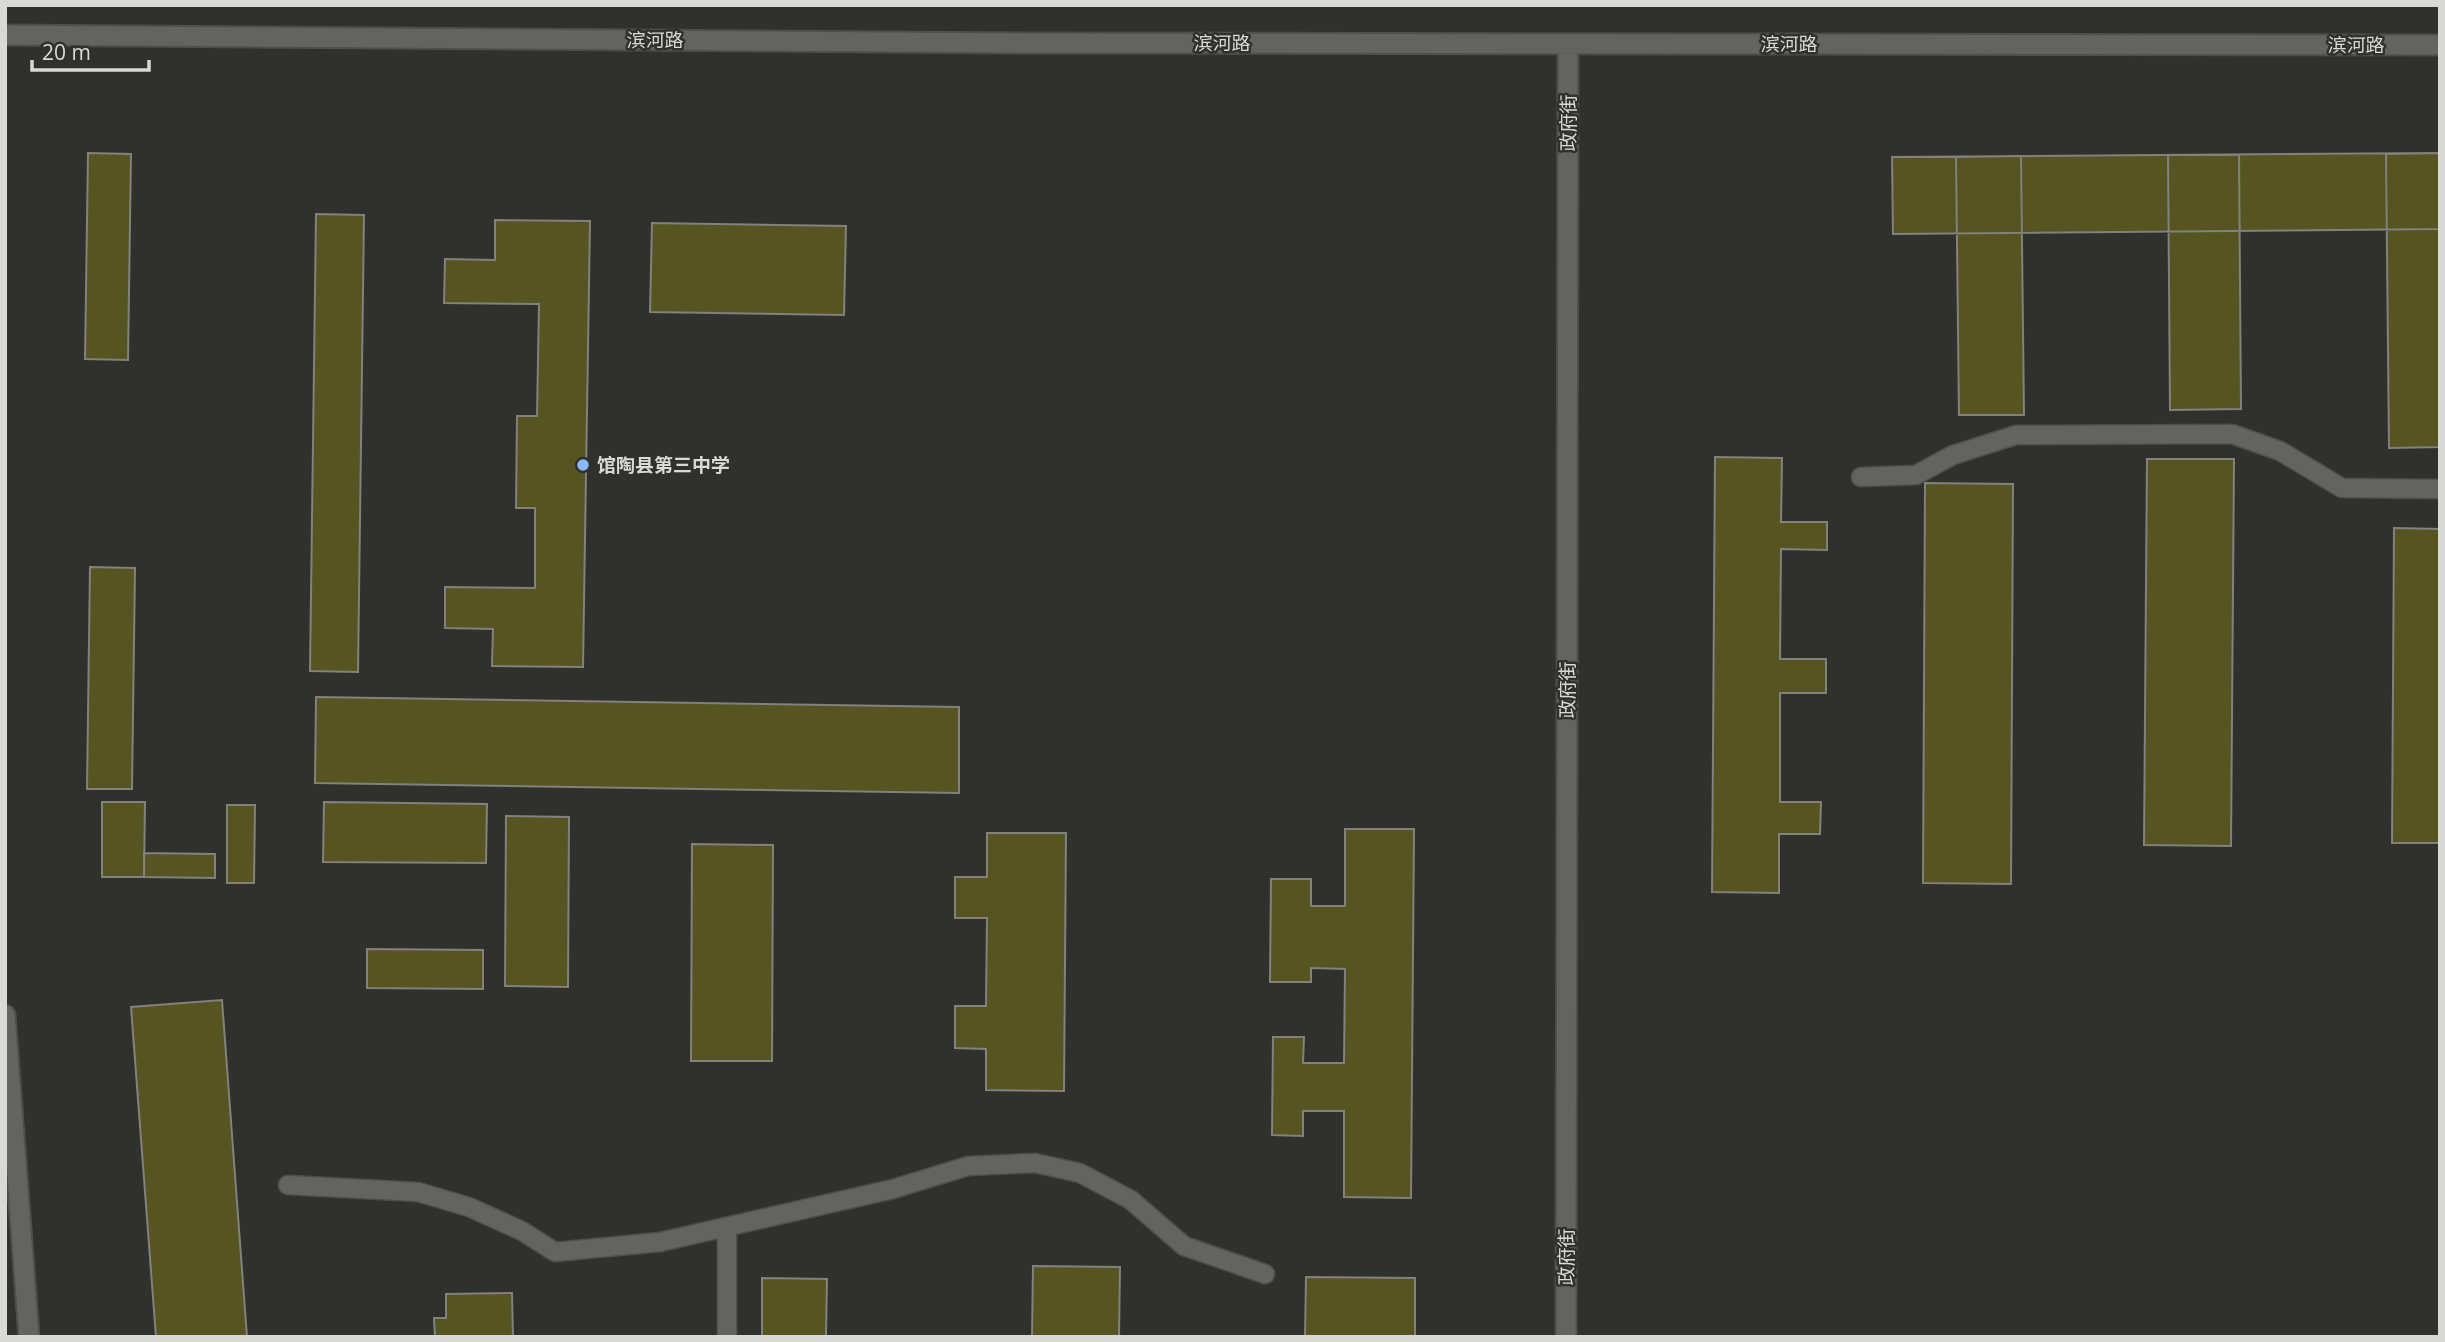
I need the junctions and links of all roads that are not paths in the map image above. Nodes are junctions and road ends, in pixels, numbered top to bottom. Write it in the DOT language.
graph roads {
  1 [pos="5,35"];
  2 [pos="1568,44"];
  3 [pos="2440,45"];
  4 [pos="1861,477"];
  5 [pos="2440,489"];
  6 [pos="5,1015"];
  7 [pos="288,1185"];
  8 [pos="727,1227"];
  9 [pos="1265,1274"];
  10 [pos="29,1337"];
  11 [pos="727,1337"];
  12 [pos="1566,1337"];
  1 -- 2 [label="street, 滨河路"];
  2 -- 3 [label="street, 滨河路"];
  2 -- 12 [label="street, 政府街"];
  4 -- 5 [label="lane"];
  6 -- 10 [label="street"];
  7 -- 8 [label="lane"];
  8 -- 9 [label="lane"];
  8 -- 11 [label="lane"];
}
